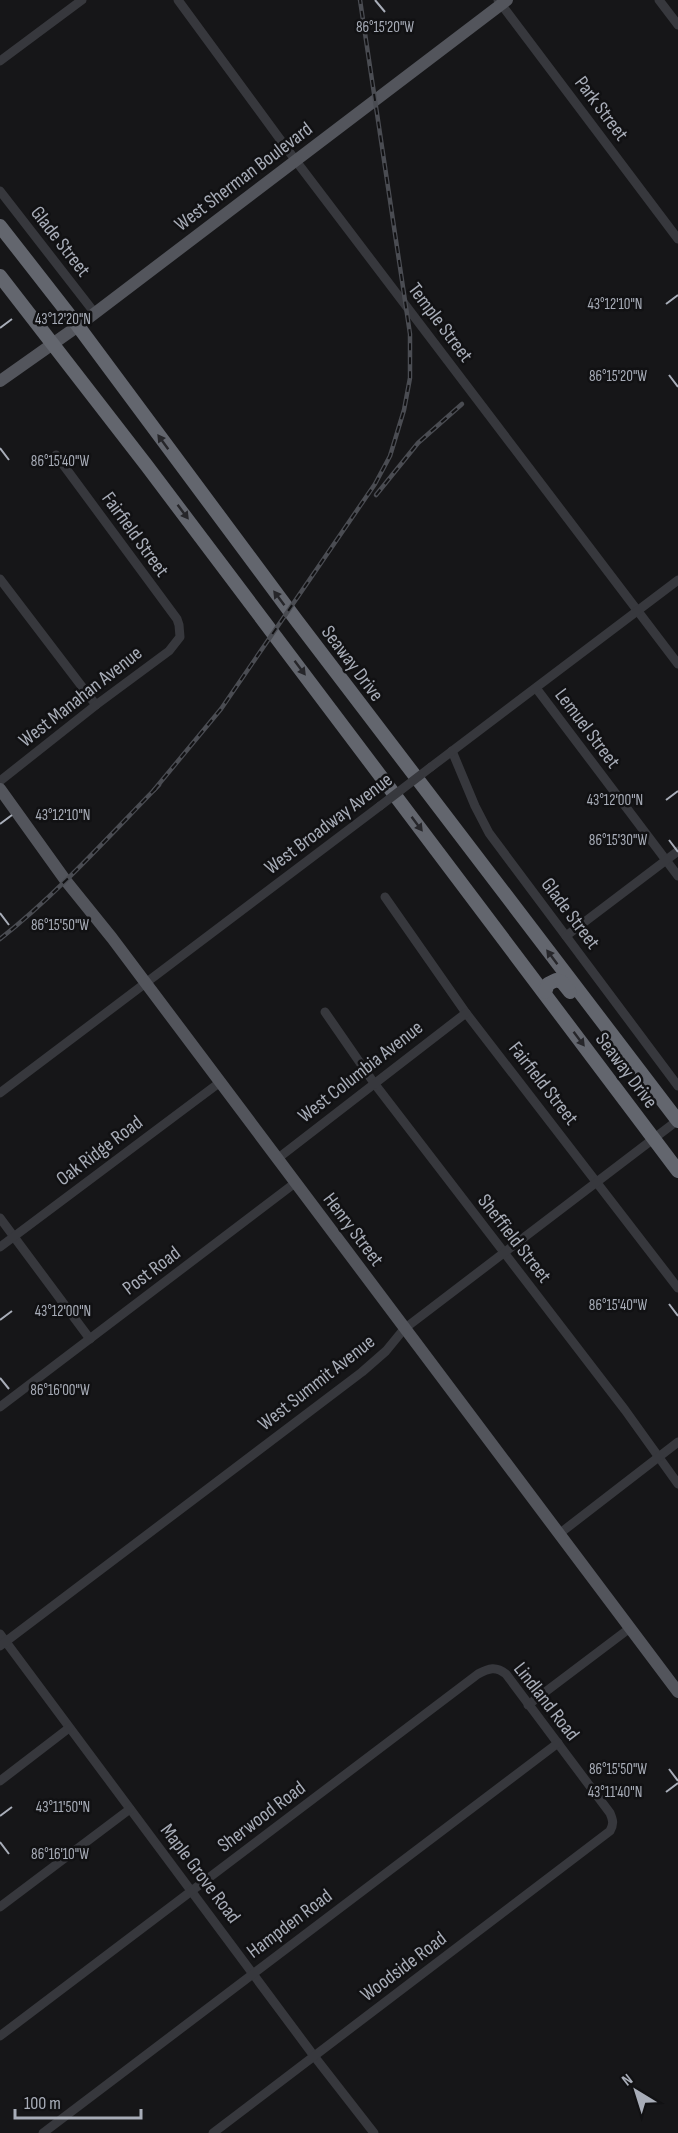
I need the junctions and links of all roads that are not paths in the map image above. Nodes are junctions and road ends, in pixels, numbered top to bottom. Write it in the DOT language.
graph roads {
  1 [pos="82,0"];
  2 [pos="178,0"];
  3 [pos="659,0"];
  4 [pos="502,2"];
  5 [pos="678,25"];
  6 [pos="0,61"];
  7 [pos="296,160"];
  8 [pos="0,191"];
  9 [pos="0,226"];
  10 [pos="0,238"];
  11 [pos="678,238"];
  12 [pos="0,276"];
  13 [pos="94,312"];
  14 [pos="73,321"];
  15 [pos="51,343"];
  16 [pos="64,360"];
  17 [pos="0,381"];
  18 [pos="56,455"];
  19 [pos="180,465"];
  20 [pos="0,579"];
  21 [pos="678,580"];
  22 [pos="638,610"];
  23 [pos="180,637"];
  24 [pos="678,664"];
  25 [pos="536,688"];
  26 [pos="96,705"];
  27 [pos="452,752"];
  28 [pos="0,781"];
  29 [pos="0,789"];
  30 [pos="678,851"];
  31 [pos="666,860"];
  32 [pos="678,876"];
  33 [pos="385,897"];
  34 [pos="566,936"];
  35 [pos="146,985"];
  36 [pos="544,992"];
  37 [pos="325,1012"];
  38 [pos="466,1012"];
  39 [pos="219,1083"];
  40 [pos="374,1083"];
  41 [pos="678,1086"];
  42 [pos="0,1094"];
  43 [pos="677,1123"];
  44 [pos="653,1138"];
  45 [pos="277,1159"];
  46 [pos="675,1166"];
  47 [pos="597,1181"];
  48 [pos="295,1183"];
  49 [pos="0,1218"];
  50 [pos="14,1236"];
  51 [pos="0,1247"];
  52 [pos="503,1252"];
  53 [pos="678,1288"];
  54 [pos="404,1329"];
  55 [pos="90,1339"];
  56 [pos="0,1407"];
  57 [pos="678,1442"];
  58 [pos="658,1457"];
  59 [pos="678,1484"];
  60 [pos="559,1534"];
  61 [pos="630,1628"];
  62 [pos="2,1641"];
  63 [pos="487,1669"];
  64 [pos="678,1692"];
  65 [pos="528,1705"];
  66 [pos="69,1728"];
  67 [pos="558,1743"];
  68 [pos="0,1781"];
  69 [pos="130,1809"];
  70 [pos="613,1826"];
  71 [pos="192,1891"];
  72 [pos="0,1907"];
  73 [pos="253,1973"];
  74 [pos="0,2036"];
  75 [pos="314,2056"];
  76 [pos="42,2133"];
  77 [pos="213,2133"];
  78 [pos="374,2133"];
  1 -- 6 [label="street"];
  2 -- 7 [label="street, Temple Street"];
  3 -- 5 [label="street"];
  4 -- 7 [label="main road, West Sherman Boulevard"];
  4 -- 11 [label="street, Park Street"];
  7 -- 13 [label="main road, West Sherman Boulevard"];
  7 -- 22 [label="street, Temple Street"];
  8 -- 13 [label="street, Glade Street"];
  9 -- 14 [label="highway, Seaway Drive"];
  10 -- 14 [label="highway"];
  12 -- 15 [label="highway, Seaway Drive"];
  13 -- 14 [label="main road, West Sherman Boulevard"];
  14 -- 15 [label="main road, West Sherman Boulevard"];
  19 -- 14 [label="highway, Seaway Drive, one-way"];
  15 -- 16 [label="highway, Seaway Drive"];
  15 -- 17 [label="main road, West Sherman Boulevard"];
  16 -- 19 [label="highway"];
  16 -- 36 [label="highway, Seaway Drive, one-way"];
  18 -- 23 [label="street, Fairfield Street"];
  43 -- 19 [label="highway, Seaway Drive, one-way"];
  20 -- 26 [label="street"];
  21 -- 22 [label="street, West Broadway Avenue"];
  22 -- 24 [label="street, Temple Street"];
  22 -- 25 [label="street, West Broadway Avenue"];
  23 -- 26 [label="street, West Manahan Avenue"];
  25 -- 27 [label="street, West Broadway Avenue"];
  25 -- 31 [label="street, Lemuel Street"];
  26 -- 28 [label="street, West Manahan Avenue"];
  27 -- 34 [label="street, Glade Street"];
  27 -- 35 [label="street, West Broadway Avenue, bridge"];
  29 -- 35 [label="main road, Henry Street"];
  30 -- 31 [label="street"];
  31 -- 32 [label="street, Lemuel Street"];
  31 -- 34 [label="street"];
  33 -- 38 [label="street, Fairfield Street"];
  34 -- 41 [label="street, Glade Street"];
  35 -- 39 [label="main road, Henry Street"];
  35 -- 42 [label="street, West Broadway Avenue"];
  36 -- 43 [label="highway"];
  36 -- 44 [label="highway, Seaway Drive, one-way"];
  37 -- 40 [label="street, Sheffield Street"];
  38 -- 40 [label="street, West Columbia Avenue"];
  38 -- 47 [label="street, Fairfield Street"];
  39 -- 45 [label="main road, Henry Street"];
  39 -- 50 [label="street, Oak Ridge Road"];
  40 -- 45 [label="street, West Columbia Avenue"];
  40 -- 52 [label="street, Sheffield Street"];
  43 -- 44 [label="street, West Summit Avenue"];
  44 -- 46 [label="highway, Seaway Drive"];
  44 -- 47 [label="street, West Summit Avenue"];
  45 -- 48 [label="main road, Henry Street"];
  47 -- 52 [label="street, West Summit Avenue"];
  47 -- 53 [label="street, Fairfield Street"];
  48 -- 54 [label="main road, Henry Street"];
  48 -- 55 [label="street, Post Road"];
  49 -- 50 [label="street"];
  50 -- 51 [label="street, Oak Ridge Road"];
  50 -- 55 [label="street"];
  52 -- 54 [label="street, West Summit Avenue"];
  52 -- 58 [label="street, Sheffield Street"];
  54 -- 60 [label="main road, Henry Street"];
  54 -- 62 [label="street, West Summit Avenue"];
  55 -- 56 [label="street, Post Road"];
  57 -- 58 [label="street"];
  58 -- 59 [label="street, Sheffield Street"];
  58 -- 60 [label="street"];
  60 -- 61 [label="main road, Henry Street"];
  61 -- 64 [label="main road, Henry Street"];
  61 -- 65 [label="street"];
  62 -- 66 [label="street, Maple Grove Road"];
  63 -- 65 [label="street, Lindland Road"];
  63 -- 71 [label="street, Sherwood Road"];
  65 -- 67 [label="street, Lindland Road"];
  66 -- 68 [label="street"];
  66 -- 69 [label="street, Maple Grove Road"];
  67 -- 70 [label="street, Lindland Road"];
  67 -- 73 [label="street, Hampden Road"];
  69 -- 71 [label="street, Maple Grove Road"];
  69 -- 72 [label="street"];
  70 -- 75 [label="street, Woodside Road"];
  71 -- 73 [label="street, Maple Grove Road"];
  71 -- 74 [label="street, Sherwood Road"];
  73 -- 75 [label="street, Maple Grove Road"];
  73 -- 76 [label="street, Hampden Road"];
  75 -- 77 [label="street, Woodside Road"];
  75 -- 78 [label="street, Maple Grove Road"];
}
